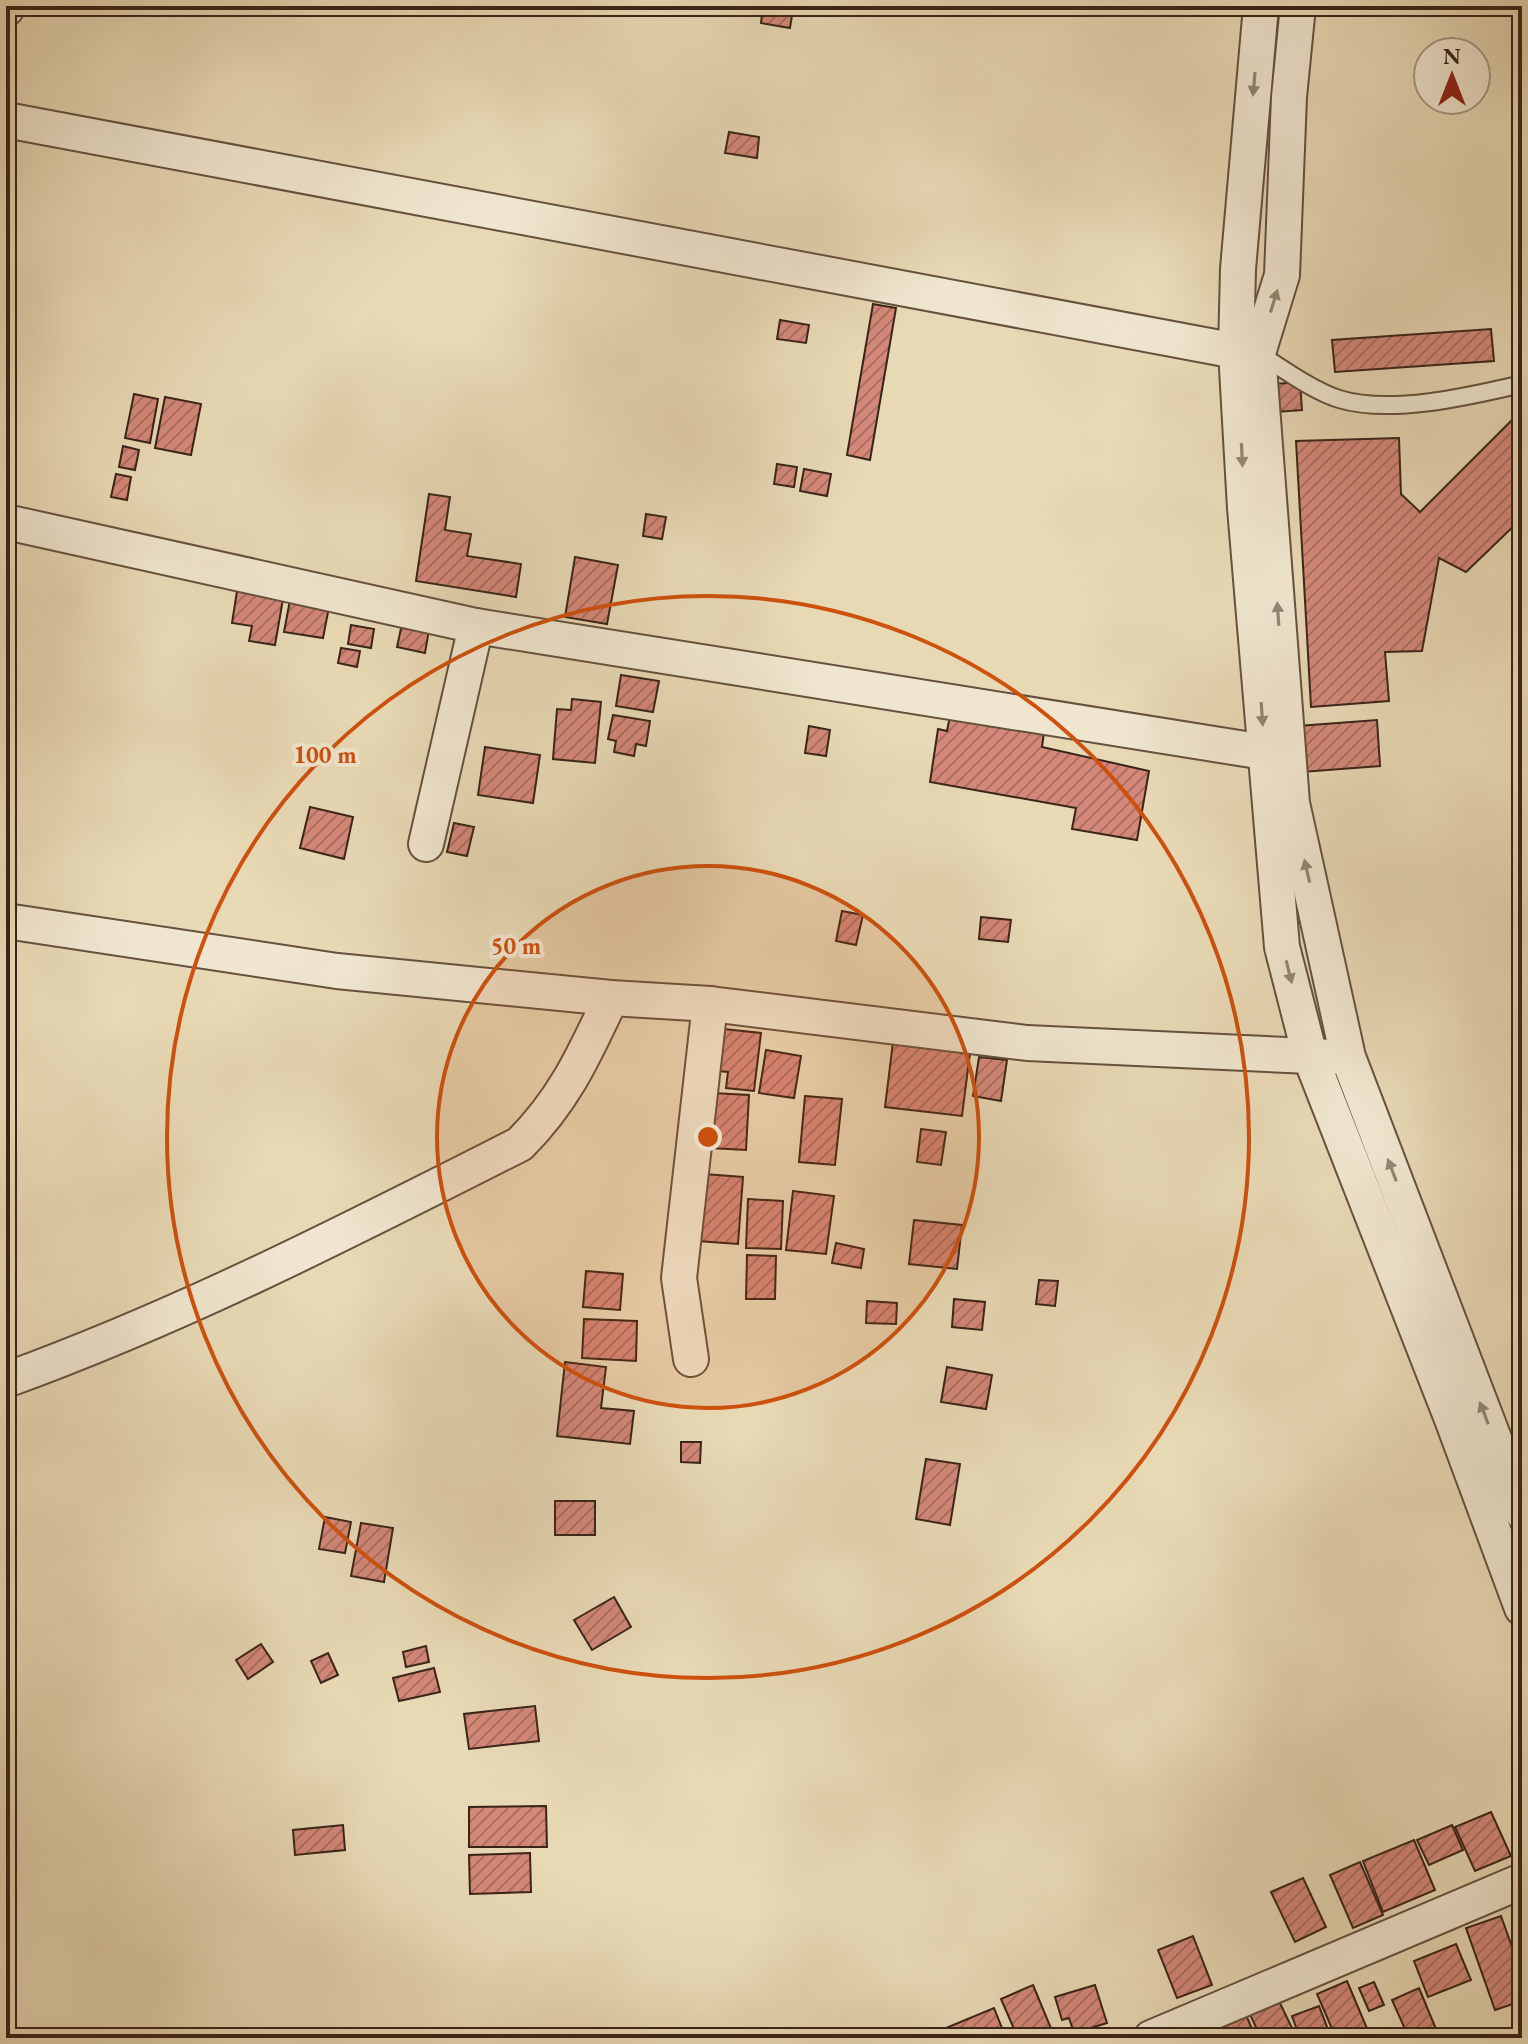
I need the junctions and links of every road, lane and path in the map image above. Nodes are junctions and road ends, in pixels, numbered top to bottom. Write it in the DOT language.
graph roads {
  1 [pos="1261,6"];
  2 [pos="1298,6"];
  3 [pos="6,120"];
  4 [pos="1247,352"];
  5 [pos="1522,384"];
  6 [pos="6,522"];
  7 [pos="476,626"];
  8 [pos="1264,752"];
  9 [pos="426,844"];
  10 [pos="6,921"];
  11 [pos="611,998"];
  12 [pos="710,1004"];
  13 [pos="1310,1056"];
  14 [pos="1348,1057"];
  15 [pos="691,1359"];
  16 [pos="6,1380"];
  17 [pos="1522,1512"];
  18 [pos="1522,1608"];
  19 [pos="1522,1881"];
  20 [pos="1151,2038"];
  1 -- 4 [label="street, one-way"];
  4 -- 2 [label="street, one-way"];
  3 -- 4 [label="street"];
  4 -- 5 [label="lane"];
  4 -- 8 [label="street, one-way"];
  14 -- 4 [label="street, one-way"];
  6 -- 7 [label="street"];
  7 -- 8 [label="street"];
  7 -- 9 [label="street"];
  8 -- 13 [label="street, one-way"];
  10 -- 11 [label="street"];
  11 -- 12 [label="street"];
  11 -- 16 [label="street"];
  12 -- 13 [label="street"];
  12 -- 15 [label="street"];
  13 -- 14 [label="street"];
  13 -- 18 [label="street"];
  17 -- 14 [label="street, one-way"];
  19 -- 20 [label="street"];
}
